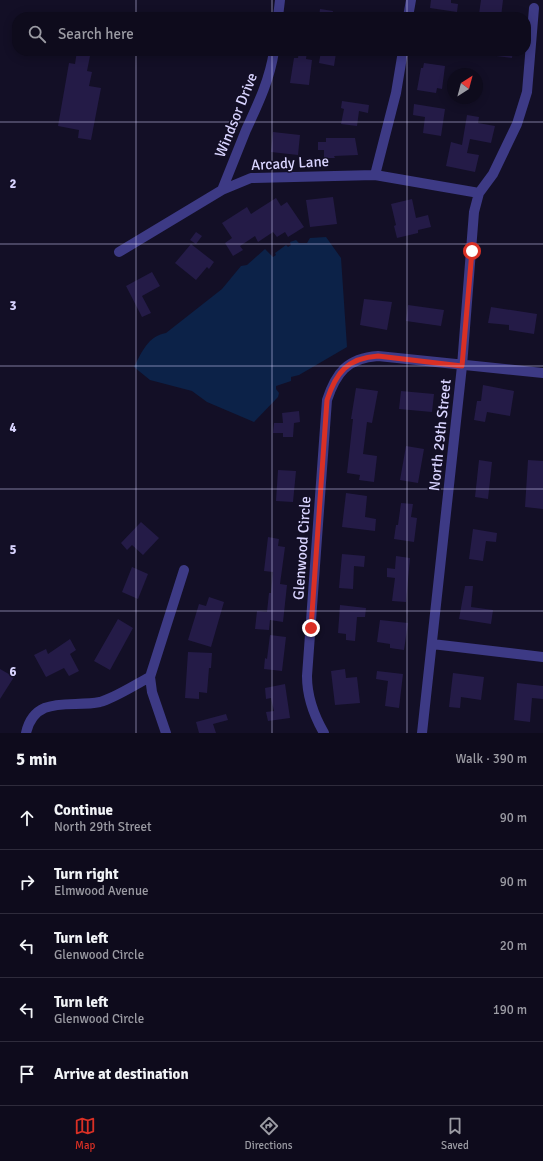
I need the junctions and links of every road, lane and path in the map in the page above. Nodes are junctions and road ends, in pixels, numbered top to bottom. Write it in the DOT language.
graph roads {
  1 [pos="280,0"];
  2 [pos="411,0"];
  3 [pos="534,8"];
  4 [pos="279,12"];
  5 [pos="409,12"];
  6 [pos="531,44"];
  7 [pos="273,56"];
  8 [pos="402,56"];
  9 [pos="530,56"];
  10 [pos="375,175"];
  11 [pos="222,190"];
  12 [pos="479,193"];
  13 [pos="119,252"];
  14 [pos="462,366"];
  15 [pos="543,373"];
  16 [pos="184,570"];
  17 [pos="432,644"];
  18 [pos="543,657"];
  19 [pos="150,677"];
  20 [pos="26,733"];
  21 [pos="166,733"];
  22 [pos="324,733"];
  23 [pos="422,733"];
  1 -- 4 [label="street"];
  2 -- 5 [label="street"];
  3 -- 6 [label="street, North 29th Street"];
  7 -- 11 [label="street, Windsor Drive"];
  8 -- 10 [label="street"];
  9 -- 12 [label="street, North 29th Street"];
  10 -- 11 [label="street, Arcady Lane"];
  10 -- 12 [label="street, Arcady Lane"];
  11 -- 13 [label="street, Arcady Lane"];
  12 -- 14 [label="street, North 29th Street"];
  14 -- 15 [label="street"];
  14 -- 17 [label="street, North 29th Street"];
  14 -- 22 [label="street, Glenwood Circle"];
  16 -- 19 [label="street"];
  17 -- 18 [label="street"];
  17 -- 23 [label="street, North 29th Street"];
  19 -- 20 [label="street"];
  19 -- 21 [label="street"];
}
